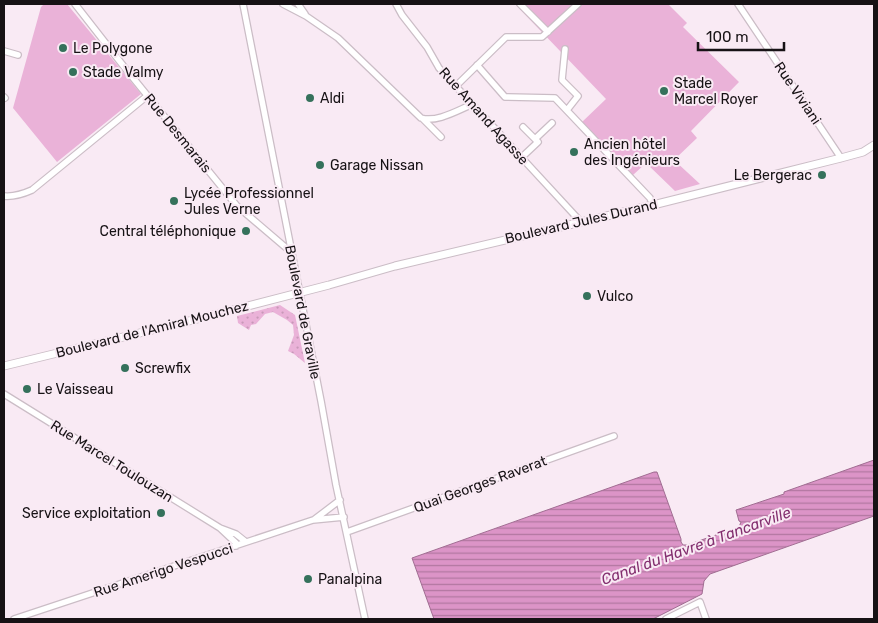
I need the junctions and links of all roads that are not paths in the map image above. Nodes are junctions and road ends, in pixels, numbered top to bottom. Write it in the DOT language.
graph roads {
  1 [pos="75,4"];
  2 [pos="243,4"];
  3 [pos="283,4"];
  4 [pos="298,4"];
  5 [pos="396,4"];
  6 [pos="520,4"];
  7 [pos="578,4"];
  8 [pos="738,4"];
  9 [pos="306,16"];
  10 [pos="548,32"];
  11 [pos="565,49"];
  12 [pos="4,51"];
  13 [pos="18,55"];
  14 [pos="477,65"];
  15 [pos="456,86"];
  16 [pos="147,96"];
  17 [pos="473,104"];
  18 [pos="567,110"];
  19 [pos="421,118"];
  20 [pos="552,123"];
  21 [pos="523,127"];
  22 [pos="441,137"];
  23 [pos="535,139"];
  24 [pos="874,145"];
  25 [pos="874,149"];
  26 [pos="863,152"];
  27 [pos="522,157"];
  28 [pos="842,158"];
  29 [pos="4,196"];
  30 [pos="653,205"];
  31 [pos="581,222"];
  32 [pos="291,252"];
  33 [pos="300,292"];
  34 [pos="4,366"];
  35 [pos="4,394"];
  36 [pos="614,436"];
  37 [pos="340,500"];
  38 [pos="344,517"];
  39 [pos="313,520"];
  40 [pos="220,528"];
  41 [pos="347,532"];
  42 [pos="246,542"];
  43 [pos="236,546"];
  44 [pos="14,619"];
  45 [pos="365,619"];
  46 [pos="666,619"];
  47 [pos="706,619"];
  1 -- 16 [label="street, Rue Desmarais"];
  2 -- 32 [label="street, Boulevard de Graville"];
  3 -- 9 [label="street"];
  4 -- 9 [label="street"];
  5 -- 15 [label="street, Rue Amand Agasse"];
  6 -- 10 [label="street"];
  7 -- 10 [label="street"];
  8 -- 28 [label="street, Rue Viviani"];
  9 -- 19 [label="street"];
  10 -- 14 [label="street"];
  11 -- 18 [label="street"];
  12 -- 13 [label="street"];
  14 -- 15 [label="street"];
  14 -- 18 [label="street"];
  15 -- 17 [label="street, Rue Amand Agasse"];
  16 -- 29 [label="street"];
  16 -- 32 [label="street, Rue Desmarais"];
  17 -- 19 [label="street"];
  17 -- 27 [label="street, Rue Amand Agasse"];
  18 -- 30 [label="street"];
  19 -- 22 [label="street"];
  20 -- 23 [label="street"];
  21 -- 23 [label="street"];
  23 -- 27 [label="street"];
  24 -- 26 [label="main road, Boulevard Jules Durand"];
  25 -- 26 [label="street, Boulevard Jules Durand"];
  26 -- 28 [label="main road, Boulevard Jules Durand"];
  27 -- 31 [label="street, Rue Amand Agasse"];
  28 -- 30 [label="main road, Boulevard Jules Durand"];
  30 -- 31 [label="main road, Boulevard Jules Durand"];
  31 -- 33 [label="main road, Boulevard Jules Durand"];
  32 -- 33 [label="street, Boulevard de Graville"];
  33 -- 34 [label="main road, Boulevard de l'Amiral Mouchez"];
  33 -- 37 [label="street, Boulevard de Graville"];
  35 -- 40 [label="street, Rue Marcel Toulouzan"];
  36 -- 41 [label="street, Quai Georges Raverat"];
  37 -- 38 [label="street, Boulevard de Graville"];
  37 -- 39 [label="street, Rue Amerigo Vespucci"];
  38 -- 39 [label="street, Rue Amerigo Vespucci"];
  38 -- 41 [label="street, Boulevard de Graville"];
  39 -- 42 [label="street, Rue Amerigo Vespucci"];
  40 -- 42 [label="street, Rue Marcel Toulouzan"];
  40 -- 43 [label="street, Rue Marcel Toulouzan"];
  41 -- 45 [label="street, Boulevard de Graville"];
  42 -- 43 [label="street, Rue Amerigo Vespucci"];
  43 -- 44 [label="street, Rue Amerigo Vespucci"];
  46 -- 47 [label="street"];
}
